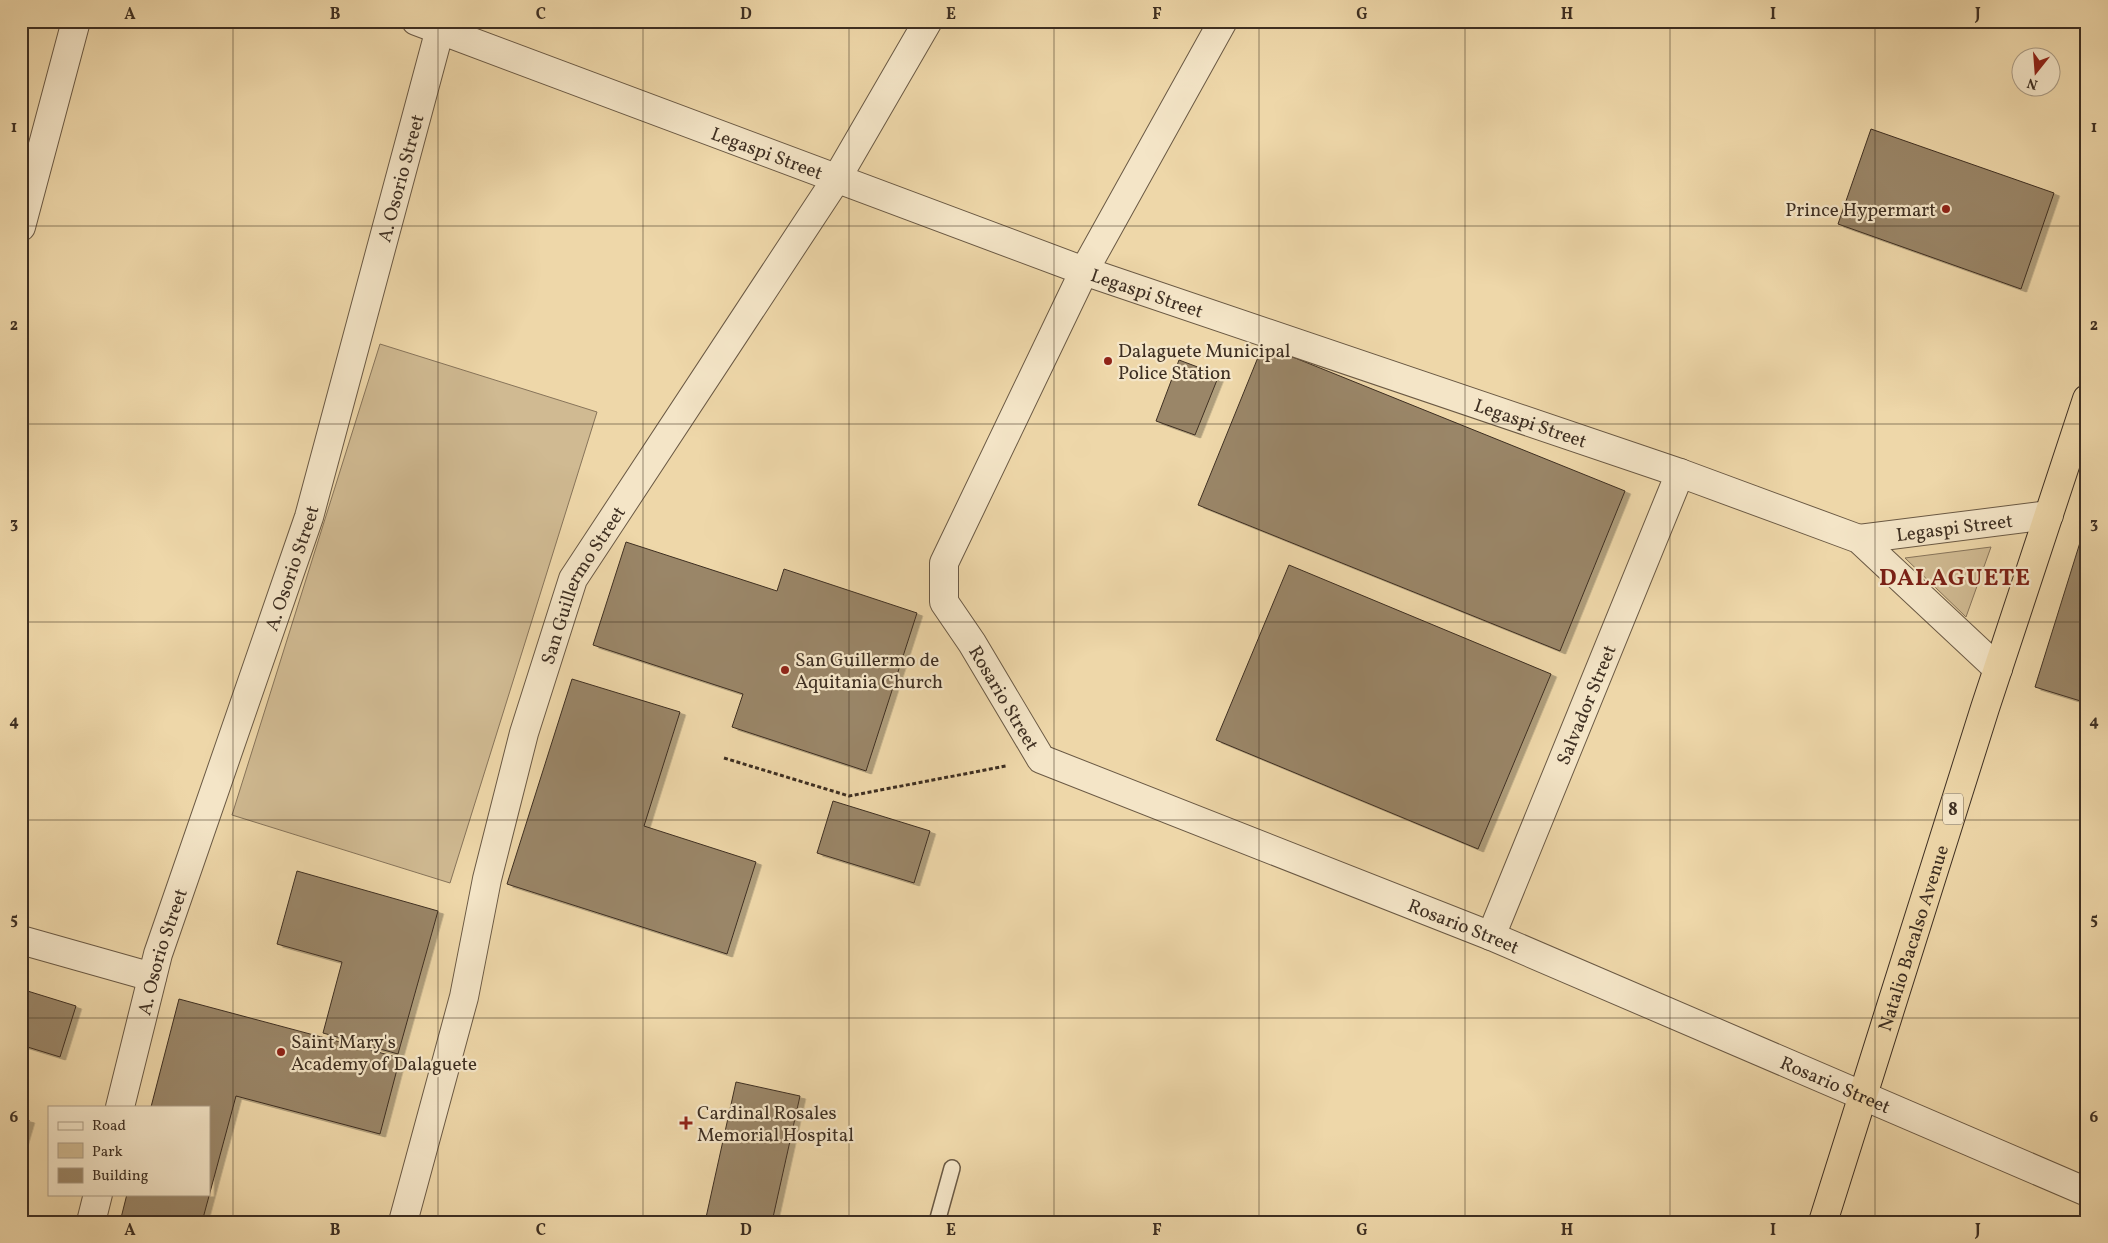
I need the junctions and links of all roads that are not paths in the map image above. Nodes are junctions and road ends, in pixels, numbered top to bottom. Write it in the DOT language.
graph roads {
  1 [pos="76,21"];
  2 [pos="928,21"];
  3 [pos="1223,21"];
  4 [pos="432,24"];
  5 [pos="836,178"];
  6 [pos="21,226"];
  7 [pos="1084,271"];
  8 [pos="2087,398"];
  9 [pos="1680,473"];
  10 [pos="2049,515"];
  11 [pos="1859,539"];
  12 [pos="1998,669"];
  13 [pos="1491,936"];
  14 [pos="21,940"];
  15 [pos="152,977"];
  16 [pos="1863,1095"];
  17 [pos="120,1106"];
  18 [pos="952,1168"];
  19 [pos="2087,1192"];
  20 [pos="98,1196"];
  21 [pos="91,1222"];
  22 [pos="403,1222"];
  23 [pos="937,1222"];
  24 [pos="1823,1222"];
  1 -- 6 [label="street"];
  2 -- 5 [label="street, San Guillermo Street"];
  3 -- 7 [label="street"];
  4 -- 5 [label="street, Legaspi Street"];
  4 -- 15 [label="street, A. Osorio Street"];
  5 -- 7 [label="street, Legaspi Street"];
  5 -- 22 [label="street, San Guillermo Street"];
  7 -- 9 [label="street, Legaspi Street"];
  7 -- 13 [label="street, Rosario Street"];
  8 -- 10 [label="highway, Natalio Bacalso Avenue / 8"];
  9 -- 11 [label="street, Legaspi Street"];
  9 -- 13 [label="street, Salvador Street"];
  10 -- 11 [label="street, Legaspi Street"];
  10 -- 12 [label="highway, Natalio Bacalso Avenue / 8"];
  11 -- 12 [label="street, Legaspi Street"];
  12 -- 16 [label="highway, Natalio Bacalso Avenue / 8"];
  13 -- 16 [label="street, Rosario Street"];
  14 -- 15 [label="street"];
  15 -- 17 [label="street, A. Osorio Street"];
  16 -- 19 [label="street, Rosario Street"];
  16 -- 24 [label="highway, Natalio Bacalso Avenue / 8"];
  18 -- 23 [label="lane"];
  20 -- 21 [label="street"];
}
